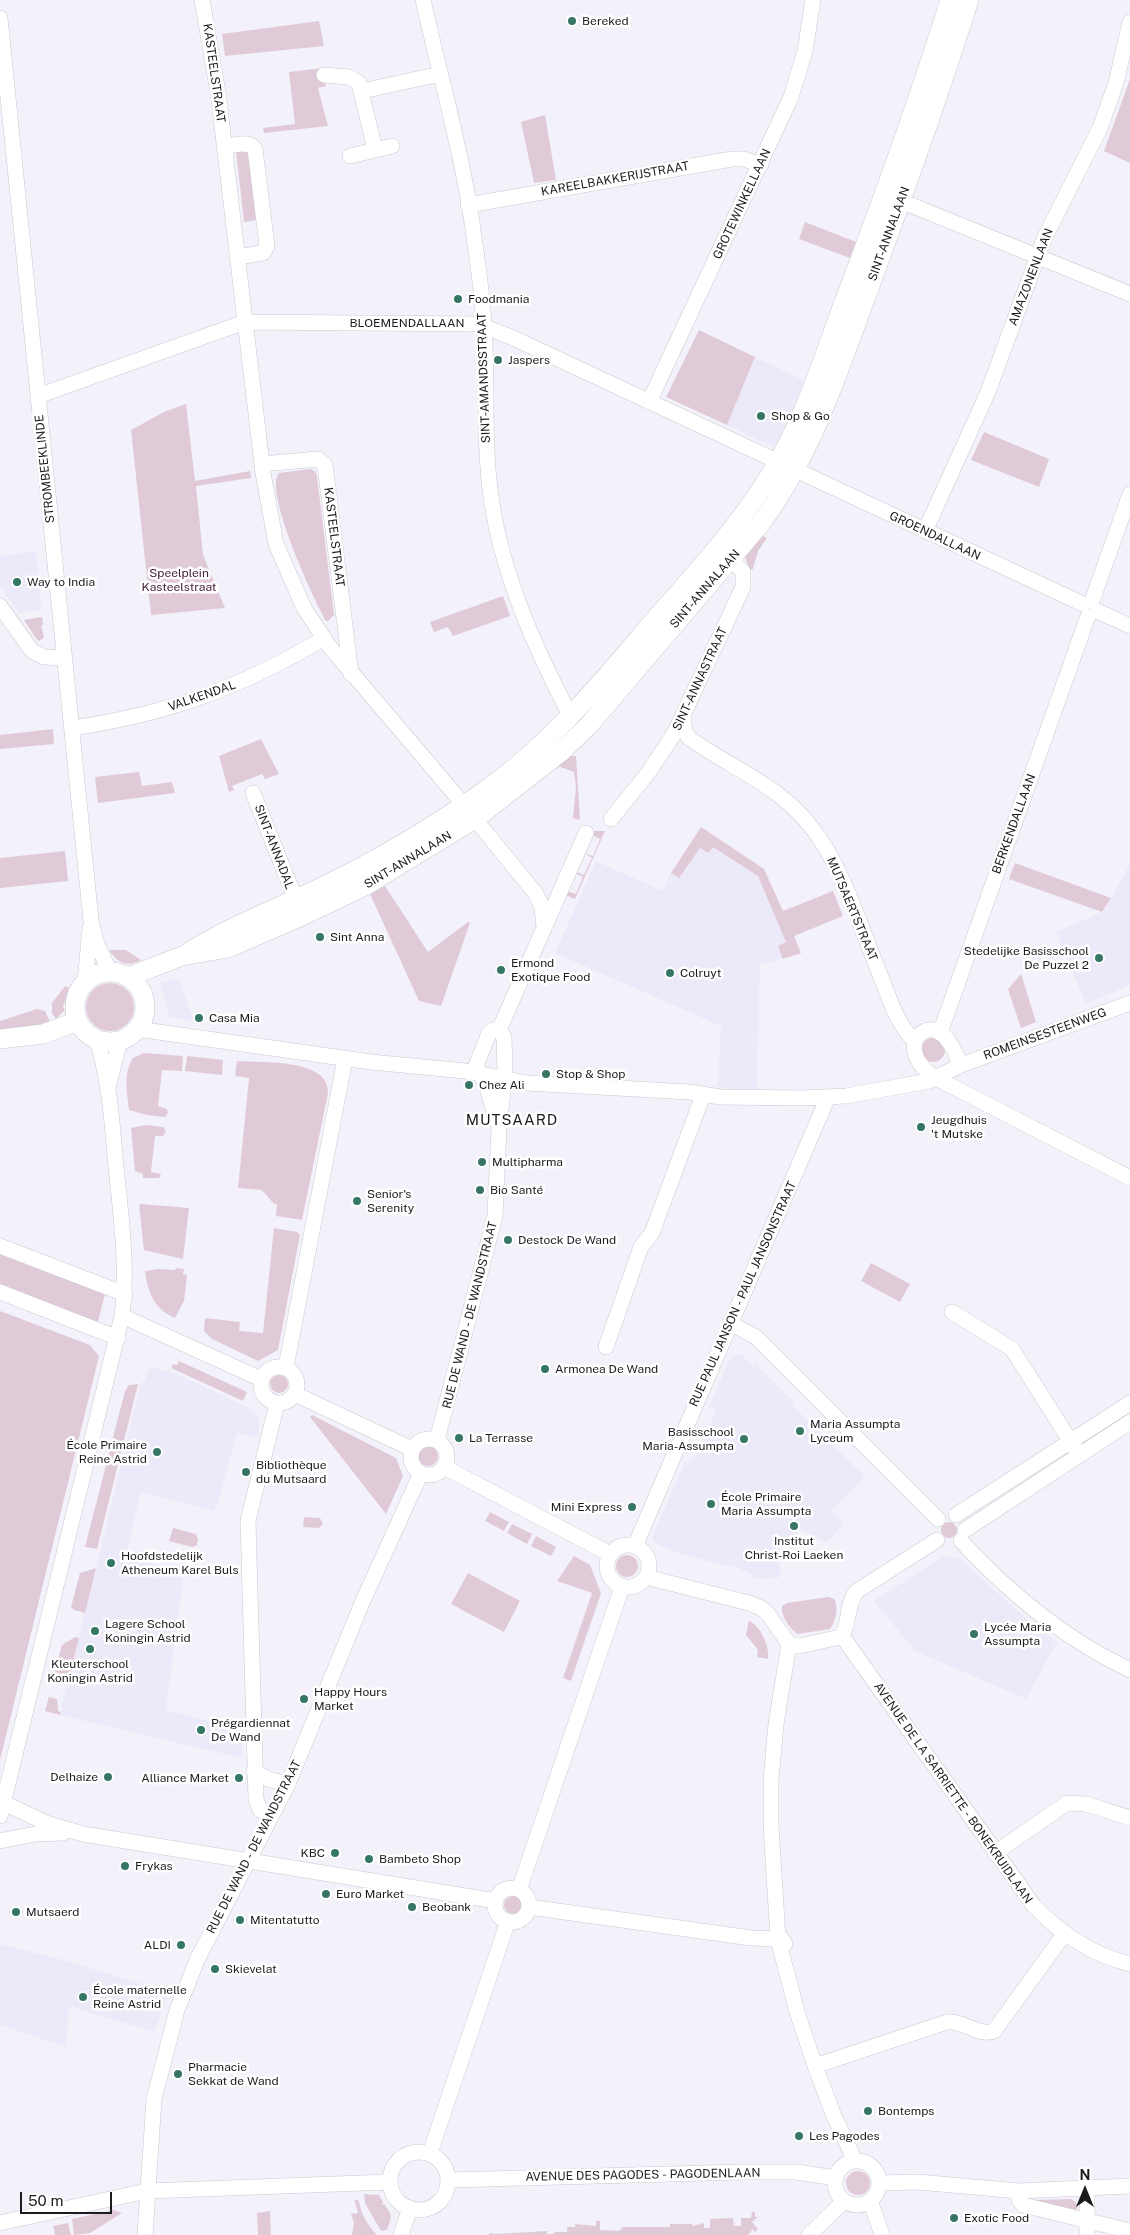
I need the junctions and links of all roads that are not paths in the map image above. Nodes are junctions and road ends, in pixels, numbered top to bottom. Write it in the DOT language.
graph roads {
  1 [pos="202,0"];
  2 [pos="423,0"];
  3 [pos="813,0"];
  4 [pos="950,0"];
  5 [pos="969,0"];
  6 [pos="0,18"];
  7 [pos="1130,22"];
  8 [pos="440,74"];
  9 [pos="324,75"];
  10 [pos="362,91"];
  11 [pos="392,146"];
  12 [pos="224,147"];
  13 [pos="375,150"];
  14 [pos="350,156"];
  15 [pos="761,165"];
  16 [pos="902,201"];
  17 [pos="468,204"];
  18 [pos="1037,255"];
  19 [pos="237,257"];
  20 [pos="1130,294"];
  21 [pos="245,322"];
  22 [pos="484,326"];
  23 [pos="38,396"];
  24 [pos="649,402"];
  25 [pos="262,464"];
  26 [pos="787,467"];
  27 [pos="1130,494"];
  28 [pos="925,531"];
  29 [pos="731,558"];
  30 [pos="0,606"];
  31 [pos="1090,608"];
  32 [pos="1130,626"];
  33 [pos="324,638"];
  34 [pos="65,658"];
  35 [pos="351,674"];
  36 [pos="683,716"];
  37 [pos="571,717"];
  38 [pos="72,728"];
  39 [pos="253,793"];
  40 [pos="469,812"];
  41 [pos="610,818"];
  42 [pos="586,833"];
  43 [pos="296,900"];
  44 [pos="91,920"];
  45 [pos="544,929"];
  46 [pos="182,956"];
  47 [pos="153,968"];
  48 [pos="119,974"];
  49 [pos="85,982"];
  50 [pos="143,995"];
  51 [pos="1130,1003"];
  52 [pos="78,1021"];
  53 [pos="137,1029"];
  54 [pos="500,1030"];
  55 [pos="940,1033"];
  56 [pos="910,1037"];
  57 [pos="96,1038"];
  58 [pos="0,1039"];
  59 [pos="120,1040"];
  60 [pos="345,1059"];
  61 [pos="961,1065"];
  62 [pos="480,1075"];
  63 [pos="936,1078"];
  64 [pos="505,1080"];
  65 [pos="109,1088"];
  66 [pos="703,1094"];
  67 [pos="828,1097"];
  68 [pos="499,1128"];
  69 [pos="1130,1178"];
  70 [pos="0,1246"];
  71 [pos="0,1292"];
  72 [pos="125,1294"];
  73 [pos="952,1312"];
  74 [pos="122,1316"];
  75 [pos="730,1323"];
  76 [pos="118,1338"];
  77 [pos="606,1347"];
  78 [pos="286,1367"];
  79 [pos="261,1379"];
  80 [pos="295,1394"];
  81 [pos="277,1403"];
  82 [pos="1130,1403"];
  83 [pos="1130,1422"];
  84 [pos="437,1440"];
  85 [pos="1071,1442"];
  86 [pos="412,1449"];
  87 [pos="1079,1455"];
  88 [pos="444,1467"];
  89 [pos="421,1473"];
  90 [pos="956,1516"];
  91 [pos="938,1519"];
  92 [pos="963,1535"];
  93 [pos="937,1540"];
  94 [pos="635,1546"];
  95 [pos="610,1554"];
  96 [pos="646,1577"];
  97 [pos="622,1587"];
  98 [pos="842,1636"];
  99 [pos="789,1644"];
  100 [pos="1130,1670"];
  101 [pos="254,1771"];
  102 [pos="288,1784"];
  103 [pos="1,1806"];
  104 [pos="271,1817"];
  105 [pos="1130,1818"];
  106 [pos="82,1834"];
  107 [pos="0,1841"];
  108 [pos="995,1853"];
  109 [pos="249,1860"];
  110 [pos="519,1890"];
  111 [pos="775,1897"];
  112 [pos="496,1901"];
  113 [pos="529,1907"];
  114 [pos="508,1921"];
  115 [pos="1065,1934"];
  116 [pos="778,1939"];
  117 [pos="1130,1964"];
  118 [pos="788,1966"];
  119 [pos="815,2066"];
  120 [pos="430,2153"];
  121 [pos="855,2161"];
  122 [pos="836,2178"];
  123 [pos="449,2180"];
  124 [pos="390,2182"];
  125 [pos="879,2183"];
  126 [pos="1130,2186"];
  127 [pos="147,2190"];
  128 [pos="1087,2190"];
  129 [pos="1019,2191"];
  130 [pos="870,2200"];
  131 [pos="844,2201"];
  132 [pos="410,2208"];
  133 [pos="1088,2219"];
  134 [pos="0,2223"];
  135 [pos="1130,2231"];
  136 [pos="145,2235"];
  137 [pos="401,2235"];
  138 [pos="809,2235"];
  139 [pos="882,2235"];
  140 [pos="1087,2235"];
  1 -- 12 [label="street, KASTEELSTRAAT"];
  2 -- 8 [label="street, SINT-AMANDSSTRAAT"];
  3 -- 15 [label="street, GROTEWINKELLAAN"];
  4 -- 26 [label="main road, SINT-ANNALAAN"];
  5 -- 16 [label="main road, SINT-ANNALAAN"];
  6 -- 23 [label="street, STROMBEEKLINDE"];
  7 -- 18 [label="street, AMAZONENLAAN"];
  8 -- 10 [label="street"];
  8 -- 17 [label="street, SINT-AMANDSSTRAAT"];
  9 -- 10 [label="street"];
  10 -- 13 [label="street"];
  11 -- 13 [label="street"];
  12 -- 19 [label="street, KASTEELSTRAAT"];
  12 -- 19 [label="street"];
  13 -- 14 [label="street"];
  15 -- 17 [label="street, KAREELBAKKERIJSTRAAT"];
  15 -- 24 [label="street, GROTEWINKELLAAN"];
  16 -- 18 [label="street"];
  16 -- 26 [label="main road, SINT-ANNALAAN"];
  17 -- 22 [label="street, SINT-AMANDSSTRAAT"];
  18 -- 20 [label="street"];
  18 -- 28 [label="street, AMAZONENLAAN"];
  19 -- 21 [label="street, KASTEELSTRAAT"];
  21 -- 22 [label="street, BLOEMENDALLAAN"];
  21 -- 23 [label="street, BLOEMENDALLAAN"];
  21 -- 25 [label="street, KASTEELSTRAAT"];
  22 -- 24 [label="street, BLOEMENDALLAAN"];
  22 -- 37 [label="street, SINT-AMANDSSTRAAT"];
  23 -- 34 [label="street, STROMBEEKLINDE"];
  24 -- 26 [label="street, BLOEMENDALLAAN"];
  25 -- 33 [label="street, KASTEELSTRAAT"];
  25 -- 35 [label="street, KASTEELSTRAAT"];
  26 -- 28 [label="street, GROENDALLAAN"];
  26 -- 29 [label="main road, SINT-ANNALAAN"];
  26 -- 37 [label="main road, SINT-ANNALAAN"];
  27 -- 31 [label="street, BERKENDALLAAN"];
  28 -- 31 [label="street, GROENDALLAAN"];
  29 -- 36 [label="street, SINT-ANNASTRAAT"];
  29 -- 40 [label="main road, SINT-ANNALAAN"];
  30 -- 34 [label="street"];
  31 -- 32 [label="street, GROENDALLAAN"];
  31 -- 55 [label="street, BERKENDALLAAN"];
  33 -- 35 [label="street, KASTEELSTRAAT"];
  33 -- 38 [label="street, VALKENDAL"];
  34 -- 38 [label="street, STROMBEEKLINDE"];
  35 -- 40 [label="street, KASTEELSTRAAT"];
  36 -- 41 [label="street, SINT-ANNASTRAAT"];
  36 -- 56 [label="street, MUTSAERTSTRAAT"];
  37 -- 40 [label="main road, SINT-ANNALAAN"];
  38 -- 44 [label="street, STROMBEEKLINDE"];
  39 -- 43 [label="street, SINT-ANNADAL"];
  40 -- 43 [label="main road, SINT-ANNALAAN"];
  40 -- 45 [label="street, KASTEELSTRAAT"];
  40 -- 46 [label="main road, SINT-ANNALAAN"];
  42 -- 45 [label="street"];
  43 -- 46 [label="main road, SINT-ANNALAAN"];
  44 -- 48 [label="street, STROMBEEKLINDE"];
  44 -- 49 [label="street, STROMBEEKLINDE"];
  45 -- 54 [label="street"];
  46 -- 47 [label="main road, SINT-ANNALAAN"];
  47 -- 48 [label="main road, SINT-ANNALAAN"];
  47 -- 50 [label="main road"];
  48 -- 49 [label="main road"];
  48 -- 50 [label="main road"];
  49 -- 52 [label="main road"];
  50 -- 53 [label="main road"];
  51 -- 61 [label="street, ROMEINSESTEENWEG"];
  52 -- 57 [label="main road"];
  52 -- 58 [label="main road"];
  53 -- 59 [label="main road"];
  53 -- 60 [label="street, ROMEINSESTEENWEG"];
  54 -- 62 [label="street"];
  54 -- 64 [label="street, RUE DE WAND - DE WANDSTRAAT"];
  55 -- 56 [label="street"];
  55 -- 61 [label="street"];
  56 -- 63 [label="street"];
  57 -- 59 [label="main road"];
  57 -- 65 [label="street"];
  59 -- 65 [label="street"];
  60 -- 62 [label="street, ROMEINSESTEENWEG"];
  60 -- 78 [label="street"];
  61 -- 63 [label="street, ROMEINSESTEENWEG"];
  62 -- 64 [label="street, ROMEINSESTEENWEG"];
  62 -- 68 [label="street, RUE DE WAND - DE WANDSTRAAT"];
  63 -- 67 [label="street, ROMEINSESTEENWEG"];
  63 -- 69 [label="street"];
  64 -- 66 [label="street, ROMEINSESTEENWEG"];
  64 -- 68 [label="street, RUE DE WAND - DE WANDSTRAAT"];
  65 -- 72 [label="street"];
  66 -- 67 [label="street, ROMEINSESTEENWEG"];
  66 -- 77 [label="street"];
  67 -- 75 [label="street, RUE PAUL JANSON - PAUL JANSONSTRAAT"];
  68 -- 84 [label="street, RUE DE WAND - DE WANDSTRAAT"];
  70 -- 72 [label="street"];
  71 -- 76 [label="street"];
  72 -- 74 [label="street"];
  73 -- 85 [label="street"];
  74 -- 76 [label="street"];
  74 -- 79 [label="street"];
  75 -- 91 [label="street"];
  75 -- 94 [label="street, RUE PAUL JANSON - PAUL JANSONSTRAAT"];
  76 -- 103 [label="street"];
  78 -- 79 [label="street"];
  78 -- 80 [label="street"];
  79 -- 81 [label="street"];
  80 -- 81 [label="street"];
  80 -- 86 [label="street"];
  81 -- 101 [label="street"];
  82 -- 85 [label="street"];
  83 -- 87 [label="street"];
  84 -- 86 [label="street"];
  84 -- 88 [label="street"];
  85 -- 87 [label="street"];
  85 -- 90 [label="street"];
  86 -- 89 [label="street"];
  87 -- 92 [label="street"];
  88 -- 89 [label="street"];
  88 -- 95 [label="street"];
  89 -- 102 [label="street, RUE DE WAND - DE WANDSTRAAT"];
  90 -- 91 [label="street"];
  90 -- 92 [label="street"];
  91 -- 93 [label="street"];
  92 -- 93 [label="street"];
  92 -- 100 [label="street"];
  93 -- 98 [label="street"];
  94 -- 95 [label="street"];
  94 -- 96 [label="street"];
  95 -- 97 [label="street"];
  96 -- 97 [label="street"];
  96 -- 99 [label="street"];
  97 -- 110 [label="street"];
  98 -- 99 [label="street"];
  98 -- 108 [label="street, AVENUE DE LA SARRIETTE - BONEKRUIDLAAN"];
  99 -- 111 [label="street"];
  101 -- 102 [label="street"];
  101 -- 104 [label="street"];
  102 -- 104 [label="street, RUE DE WAND - DE WANDSTRAAT"];
  103 -- 106 [label="street"];
  104 -- 109 [label="street, RUE DE WAND - DE WANDSTRAAT"];
  105 -- 108 [label="street"];
  106 -- 107 [label="street"];
  106 -- 109 [label="street"];
  108 -- 115 [label="street, AVENUE DE LA SARRIETTE - BONEKRUIDLAAN"];
  109 -- 112 [label="street"];
  109 -- 127 [label="street, RUE DE WAND - DE WANDSTRAAT"];
  110 -- 112 [label="street"];
  110 -- 113 [label="street"];
  111 -- 116 [label="street"];
  111 -- 118 [label="street"];
  112 -- 114 [label="street"];
  113 -- 114 [label="street"];
  113 -- 116 [label="street"];
  114 -- 120 [label="street"];
  115 -- 117 [label="street, AVENUE DE LA SARRIETTE - BONEKRUIDLAAN"];
  115 -- 119 [label="street"];
  116 -- 118 [label="street"];
  118 -- 119 [label="street"];
  119 -- 121 [label="street"];
  120 -- 123 [label="street"];
  120 -- 124 [label="street"];
  121 -- 122 [label="street"];
  121 -- 125 [label="street"];
  122 -- 123 [label="street, AVENUE DES PAGODES - PAGODENLAAN"];
  122 -- 131 [label="street"];
  123 -- 132 [label="street"];
  124 -- 127 [label="street"];
  124 -- 132 [label="street"];
  125 -- 129 [label="street"];
  125 -- 130 [label="street"];
  126 -- 128 [label="street"];
  127 -- 134 [label="street"];
  127 -- 136 [label="street, RUE DE WAND - DE WANDSTRAAT"];
  128 -- 129 [label="street"];
  128 -- 133 [label="street"];
  129 -- 133 [label="street"];
  130 -- 131 [label="street"];
  130 -- 139 [label="street"];
  131 -- 138 [label="street"];
  132 -- 137 [label="street"];
  133 -- 135 [label="street"];
  133 -- 140 [label="street"];
}
